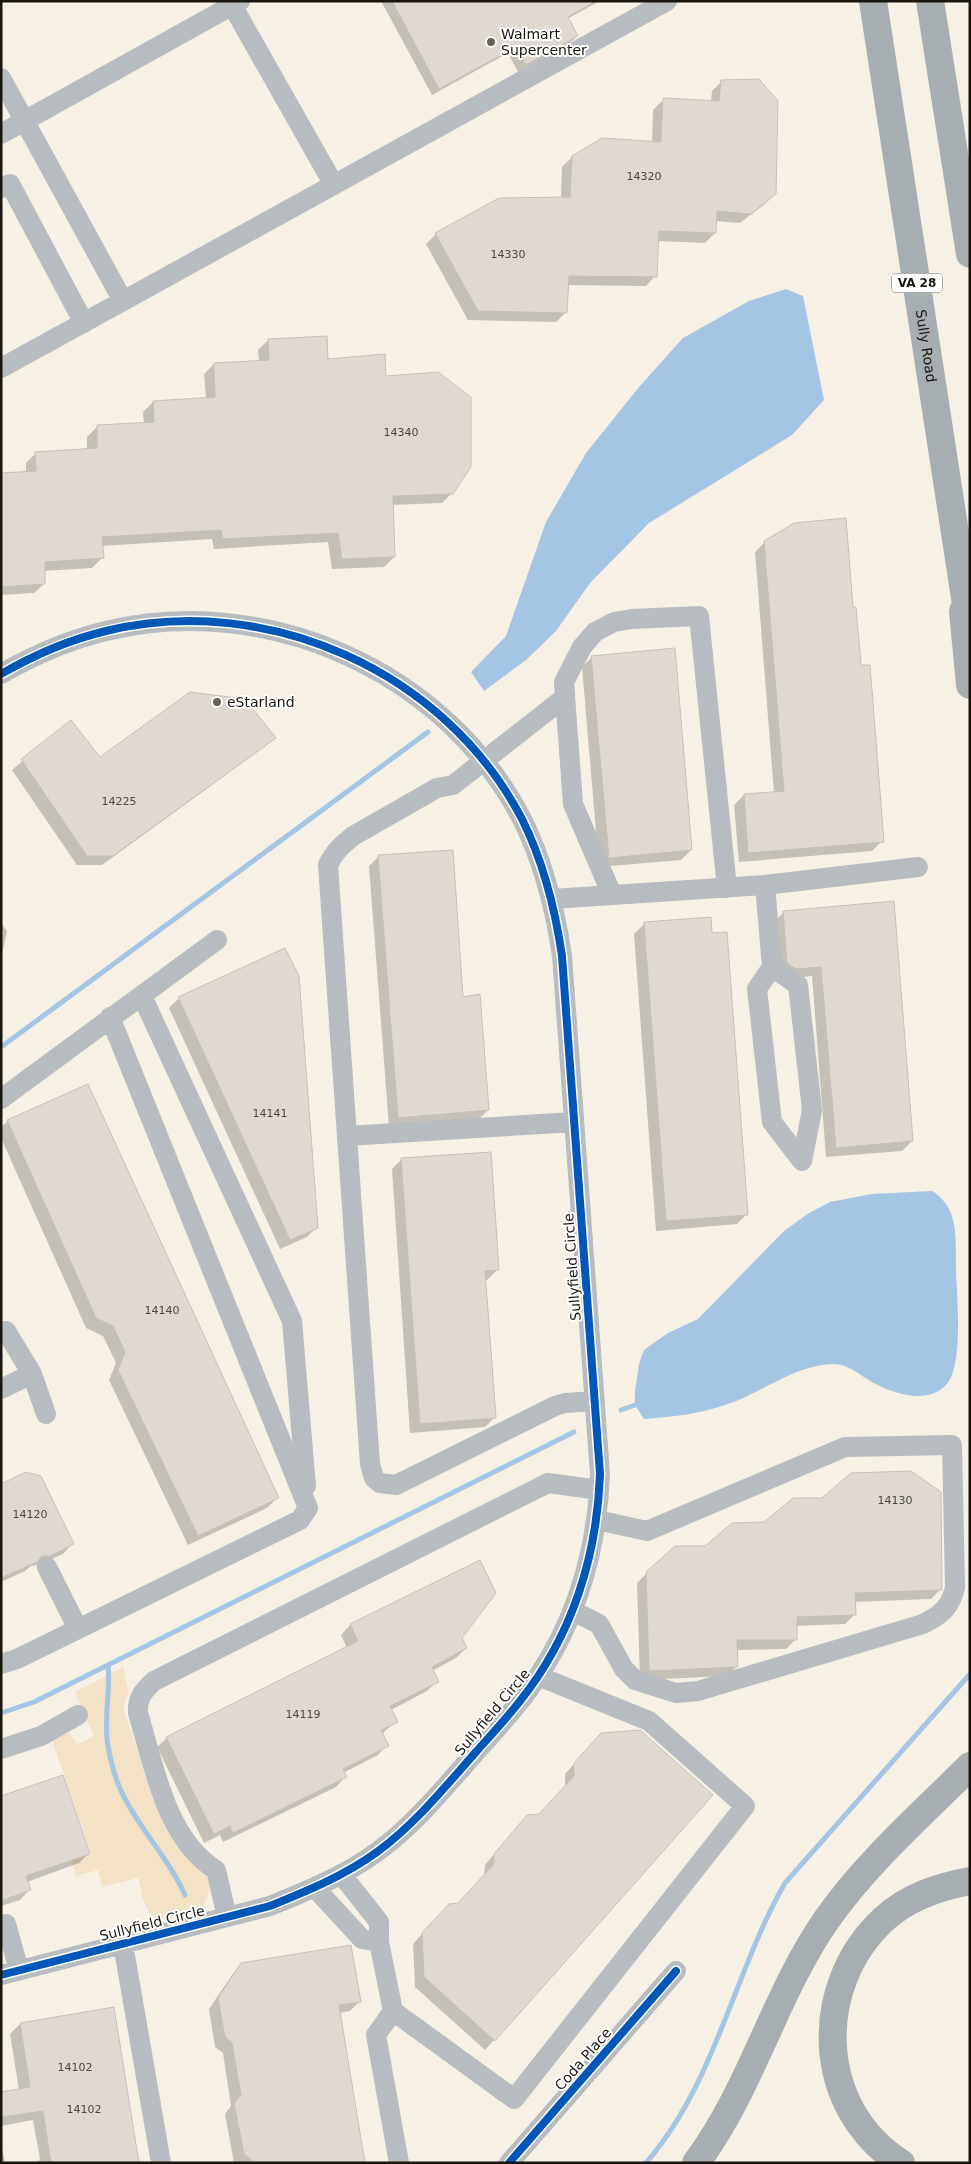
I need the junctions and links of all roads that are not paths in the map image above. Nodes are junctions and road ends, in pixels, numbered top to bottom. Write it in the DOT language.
graph roads {
  1 [pos="667,1"];
  2 [pos="873,1"];
  3 [pos="930,1"];
  4 [pos="236,3"];
  5 [pos="1,78"];
  6 [pos="25,121"];
  7 [pos="1,134"];
  8 [pos="334,185"];
  9 [pos="1,188"];
  10 [pos="970,254"];
  11 [pos="123,301"];
  12 [pos="84,323"];
  13 [pos="1,368"];
  14 [pos="959,565"];
  15 [pos="970,630"];
  16 [pos="1,674"];
  17 [pos="970,685"];
  18 [pos="564,698"];
  19 [pos="484,763"];
  20 [pos="918,867"];
  21 [pos="765,885"];
  22 [pos="727,888"];
  23 [pos="612,895"];
  24 [pos="552,899"];
  25 [pos="217,940"];
  26 [pos="772,967"];
  27 [pos="142,996"];
  28 [pos="110,1017"];
  29 [pos="1,1099"];
  30 [pos="574,1122"];
  31 [pos="347,1136"];
  32 [pos="6,1331"];
  33 [pos="32,1374"];
  34 [pos="1,1388"];
  35 [pos="595,1401"];
  36 [pos="46,1414"];
  37 [pos="599,1490"];
  38 [pos="308,1508"];
  39 [pos="597,1520"];
  40 [pos="47,1567"];
  41 [pos="573,1611"];
  42 [pos="78,1629"];
  43 [pos="1,1664"];
  44 [pos="538,1676"];
  45 [pos="78,1715"];
  46 [pos="1,1749"];
  47 [pos="970,1766"];
  48 [pos="341,1874"];
  49 [pos="970,1881"];
  50 [pos="315,1888"];
  51 [pos="227,1917"];
  52 [pos="6,1924"];
  53 [pos="379,1942"];
  54 [pos="123,1944"];
  55 [pos="676,1972"];
  56 [pos="10,1973"];
  57 [pos="393,2011"];
  58 [pos="161,2163"];
  59 [pos="399,2163"];
  60 [pos="509,2163"];
  61 [pos="696,2163"];
  62 [pos="901,2163"];
  1 -- 8 [label="street"];
  2 -- 14 [label="highway, Sully Road / VA 28"];
  3 -- 10 [label="highway"];
  4 -- 6 [label="street"];
  4 -- 8 [label="street"];
  5 -- 6 [label="street"];
  6 -- 7 [label="street"];
  6 -- 11 [label="street"];
  8 -- 11 [label="street"];
  9 -- 12 [label="street"];
  11 -- 12 [label="street"];
  12 -- 13 [label="street"];
  14 -- 15 [label="highway, Sully Road / VA 28"];
  14 -- 17 [label="highway"];
  16 -- 19 [label="street, Sullyfield Circle"];
  18 -- 19 [label="street"];
  18 -- 22 [label="street"];
  18 -- 23 [label="street"];
  19 -- 24 [label="street, Sullyfield Circle"];
  19 -- 31 [label="street"];
  20 -- 21 [label="street"];
  21 -- 22 [label="street"];
  21 -- 26 [label="street"];
  22 -- 23 [label="street"];
  23 -- 24 [label="street"];
  24 -- 30 [label="street, Sullyfield Circle"];
  25 -- 27 [label="street"];
  26 -- 26 [label="street"];
  27 -- 28 [label="street"];
  27 -- 38 [label="street"];
  28 -- 29 [label="street"];
  28 -- 38 [label="street"];
  30 -- 31 [label="street"];
  30 -- 35 [label="street, Sullyfield Circle"];
  31 -- 35 [label="street"];
  32 -- 33 [label="street"];
  33 -- 34 [label="street"];
  33 -- 36 [label="street"];
  35 -- 37 [label="street, Sullyfield Circle"];
  37 -- 39 [label="street, Sullyfield Circle"];
  37 -- 51 [label="street"];
  38 -- 42 [label="street"];
  39 -- 41 [label="street, Sullyfield Circle"];
  39 -- 41 [label="street"];
  40 -- 42 [label="street"];
  41 -- 44 [label="street, Sullyfield Circle"];
  42 -- 43 [label="street"];
  44 -- 48 [label="street, Sullyfield Circle"];
  44 -- 57 [label="street"];
  45 -- 46 [label="street"];
  47 -- 61 [label="highway"];
  48 -- 50 [label="street, Sullyfield Circle"];
  48 -- 53 [label="street"];
  49 -- 62 [label="highway"];
  50 -- 51 [label="street, Sullyfield Circle"];
  50 -- 53 [label="street"];
  51 -- 54 [label="street, Sullyfield Circle"];
  52 -- 56 [label="street"];
  53 -- 57 [label="street"];
  54 -- 56 [label="street, Sullyfield Circle"];
  54 -- 58 [label="street"];
  55 -- 60 [label="street, Coda Place"];
  57 -- 59 [label="street"];
}
